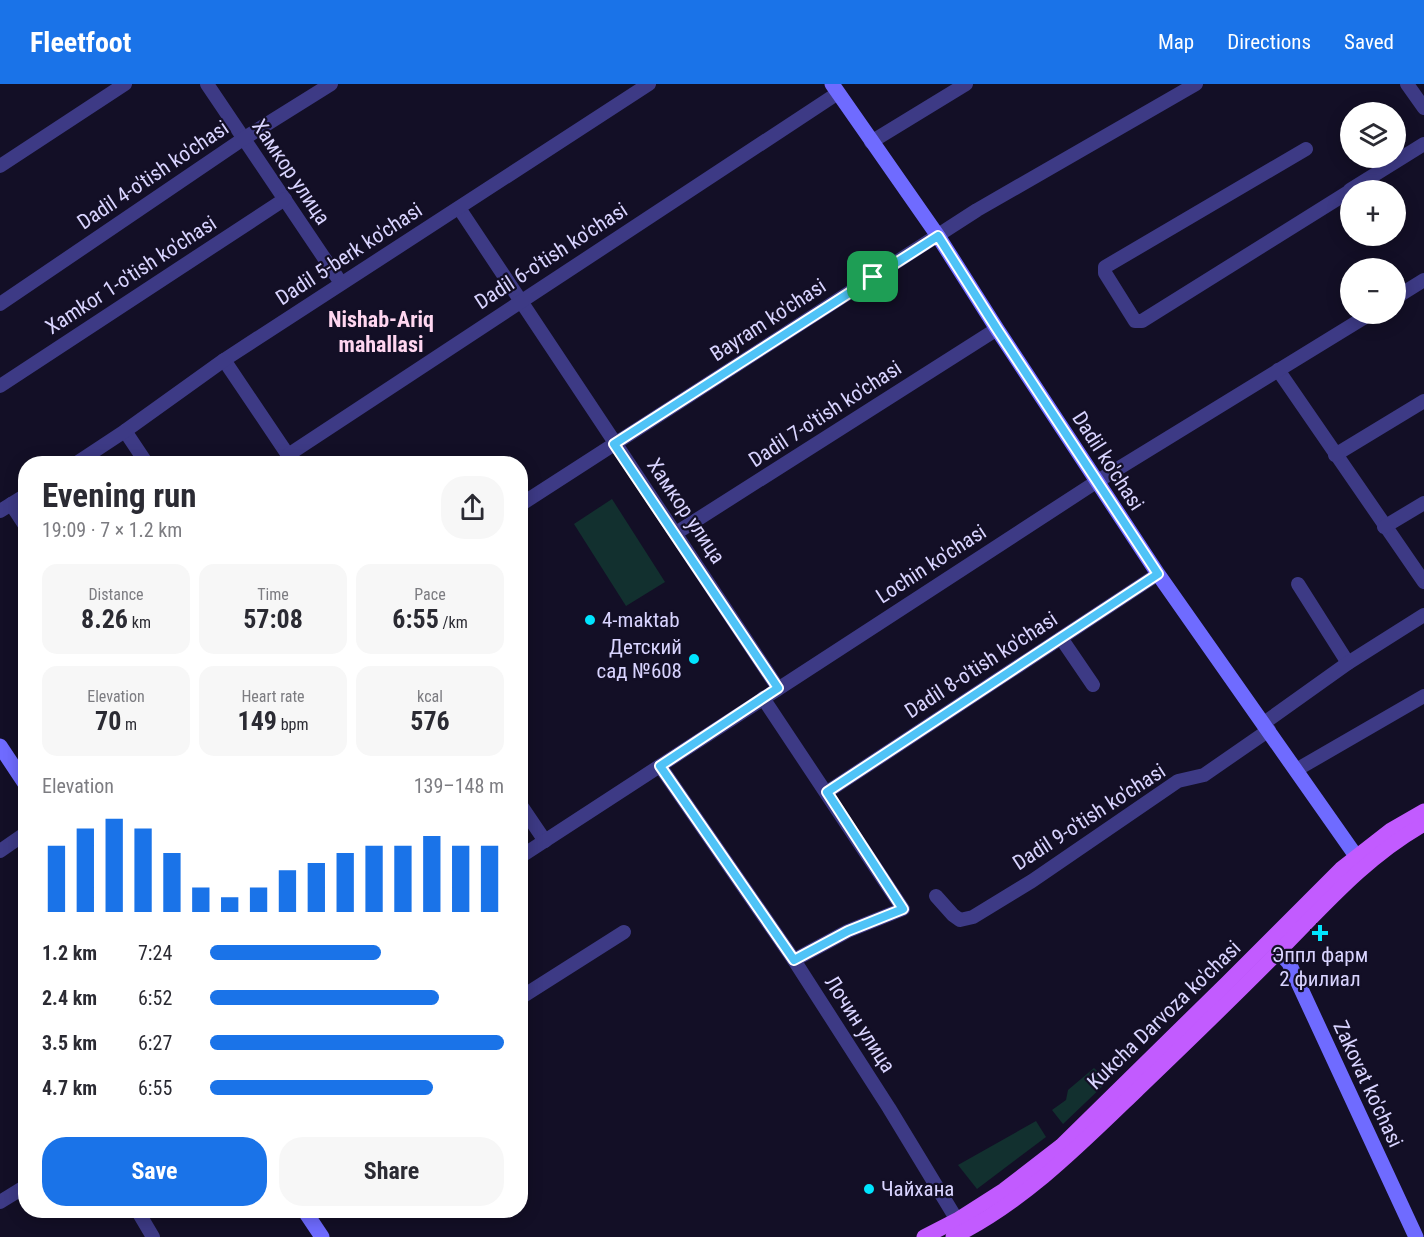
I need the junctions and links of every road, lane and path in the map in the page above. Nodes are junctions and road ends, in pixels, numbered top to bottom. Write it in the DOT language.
graph roads {
  1 [pos="125,84"];
  2 [pos="207,84"];
  3 [pos="331,84"];
  4 [pos="649,84"];
  5 [pos="966,84"];
  6 [pos="1196,84"];
  7 [pos="1407,84"];
  8 [pos="835,88"];
  9 [pos="1424,108"];
  10 [pos="243,139"];
  11 [pos="871,142"];
  12 [pos="1424,144"];
  13 [pos="1306,149"];
  14 [pos="0,166"];
  15 [pos="1367,180"];
  16 [pos="1340,197"];
  17 [pos="285,199"];
  18 [pos="459,208"];
  19 [pos="938,236"];
  20 [pos="1424,280"];
  21 [pos="341,283"];
  22 [pos="1406,291"];
  23 [pos="521,302"];
  24 [pos="0,304"];
  25 [pos="1354,324"];
  26 [pos="997,329"];
  27 [pos="224,360"];
  28 [pos="1278,370"];
  29 [pos="0,386"];
  30 [pos="1424,401"];
  31 [pos="125,431"];
  32 [pos="614,444"];
  33 [pos="1335,454"];
  34 [pos="87,456"];
  35 [pos="142,456"];
  36 [pos="289,456"];
  37 [pos="295,456"];
  38 [pos="1096,482"];
  39 [pos="528,500"];
  40 [pos="1424,503"];
  41 [pos="6,508"];
  42 [pos="18,519"];
  43 [pos="1384,526"];
  44 [pos="676,533"];
  45 [pos="1158,574"];
  46 [pos="1424,582"];
  47 [pos="1298,585"];
  48 [pos="1424,615"];
  49 [pos="1061,638"];
  50 [pos="1348,663"];
  51 [pos="1093,685"];
  52 [pos="778,688"];
  53 [pos="1424,696"];
  54 [pos="763,698"];
  55 [pos="1266,727"];
  56 [pos="0,746"];
  57 [pos="660,766"];
  58 [pos="18,769"];
  59 [pos="1296,770"];
  60 [pos="827,792"];
  61 [pos="1424,811"];
  62 [pos="528,816"];
  63 [pos="1424,824"];
  64 [pos="18,839"];
  65 [pos="545,841"];
  66 [pos="0,851"];
  67 [pos="528,852"];
  68 [pos="1359,861"];
  69 [pos="936,896"];
  70 [pos="624,932"];
  71 [pos="1274,946"];
  72 [pos="794,960"];
  73 [pos="528,993"];
  74 [pos="18,1191"];
  75 [pos="0,1202"];
  76 [pos="141,1218"];
  77 [pos="309,1218"];
  78 [pos="958,1229"];
  79 [pos="153,1237"];
  80 [pos="322,1237"];
  81 [pos="924,1237"];
  82 [pos="1416,1237"];
  1 -- 14 [label="street"];
  2 -- 10 [label="street, Хамкор улица"];
  3 -- 10 [label="street, Dadil 4-o'tish ko'chasi"];
  4 -- 18 [label="street, Dadil 5-berk ko'chasi"];
  5 -- 11 [label="street"];
  6 -- 19 [label="street, Bayram ko'chasi"];
  7 -- 9 [label="street"];
  8 -- 11 [label="street, Dadil ko'chasi"];
  8 -- 23 [label="street, Dadil 6-o'tish ko'chasi"];
  10 -- 17 [label="street, Хамкор улица"];
  10 -- 24 [label="street, Dadil 4-o'tish ko'chasi"];
  11 -- 19 [label="street, Dadil ko'chasi"];
  12 -- 15 [label="street"];
  13 -- 16 [label="street"];
  17 -- 21 [label="street, Хамкор улица"];
  17 -- 29 [label="street, Xamkor 1-o'tish ko'chasi"];
  18 -- 21 [label="street, Dadil 5-berk ko'chasi"];
  18 -- 23 [label="street, Хамкор улица"];
  19 -- 26 [label="street, Dadil ko'chasi"];
  19 -- 32 [label="street, Bayram ko'chasi"];
  20 -- 22 [label="street"];
  21 -- 27 [label="street, Dadil 5-berk ko'chasi"];
  23 -- 32 [label="street, Хамкор улица"];
  23 -- 37 [label="street, Dadil 6-o'tish ko'chasi"];
  25 -- 28 [label="street, Lochin ko'chasi"];
  26 -- 38 [label="street, Dadil ko'chasi"];
  26 -- 44 [label="street, Dadil 7-o'tish ko'chasi"];
  27 -- 31 [label="street, Dadil 5-berk ko'chasi"];
  27 -- 36 [label="street"];
  28 -- 33 [label="street"];
  28 -- 38 [label="street, Lochin ko'chasi"];
  30 -- 33 [label="street"];
  31 -- 34 [label="street, Dadil 5-berk ko'chasi"];
  31 -- 35 [label="street"];
  32 -- 39 [label="street, Bayram ko'chasi"];
  32 -- 44 [label="street, Хамкор улица"];
  33 -- 43 [label="street"];
  38 -- 45 [label="street, Dadil ko'chasi"];
  38 -- 52 [label="street, Lochin ko'chasi"];
  40 -- 43 [label="street"];
  41 -- 42 [label="street"];
  43 -- 46 [label="street"];
  44 -- 52 [label="street, Хамкор улица"];
  45 -- 49 [label="street, Dadil 8-o'tish ko'chasi"];
  45 -- 55 [label="street, Dadil ko'chasi"];
  47 -- 50 [label="street"];
  48 -- 50 [label="street"];
  49 -- 51 [label="street"];
  49 -- 60 [label="street, Dadil 8-o'tish ko'chasi"];
  50 -- 55 [label="street"];
  52 -- 54 [label="street, Lochin ko'chasi"];
  53 -- 59 [label="street"];
  54 -- 57 [label="street, Lochin ko'chasi"];
  54 -- 60 [label="street"];
  55 -- 59 [label="street, Dadil ko'chasi"];
  55 -- 69 [label="street, Dadil 9-o'tish ko'chasi"];
  56 -- 58 [label="street"];
  57 -- 65 [label="street, Lochin ko'chasi"];
  57 -- 72 [label="street, Лочин улица"];
  59 -- 68 [label="street, Dadil ko'chasi"];
  60 -- 72 [label="street"];
  61 -- 68 [label="main road, Kukcha Darvoza ko'chasi"];
  62 -- 65 [label="street"];
  63 -- 68 [label="main road, Kukcha Darvoza ko'chasi"];
  64 -- 66 [label="street"];
  65 -- 67 [label="street, Lochin ko'chasi"];
  68 -- 71 [label="main road, Kukcha Darvoza ko'chasi"];
  70 -- 73 [label="street"];
  71 -- 78 [label="main road, Kukcha Darvoza ko'chasi"];
  71 -- 82 [label="street, Zakovat ko'chasi"];
  72 -- 78 [label="street, Лочин улица"];
  74 -- 75 [label="street"];
  76 -- 79 [label="street"];
  77 -- 80 [label="street"];
  78 -- 81 [label="main road, Kukcha Darvoza ko'chasi"];
}
